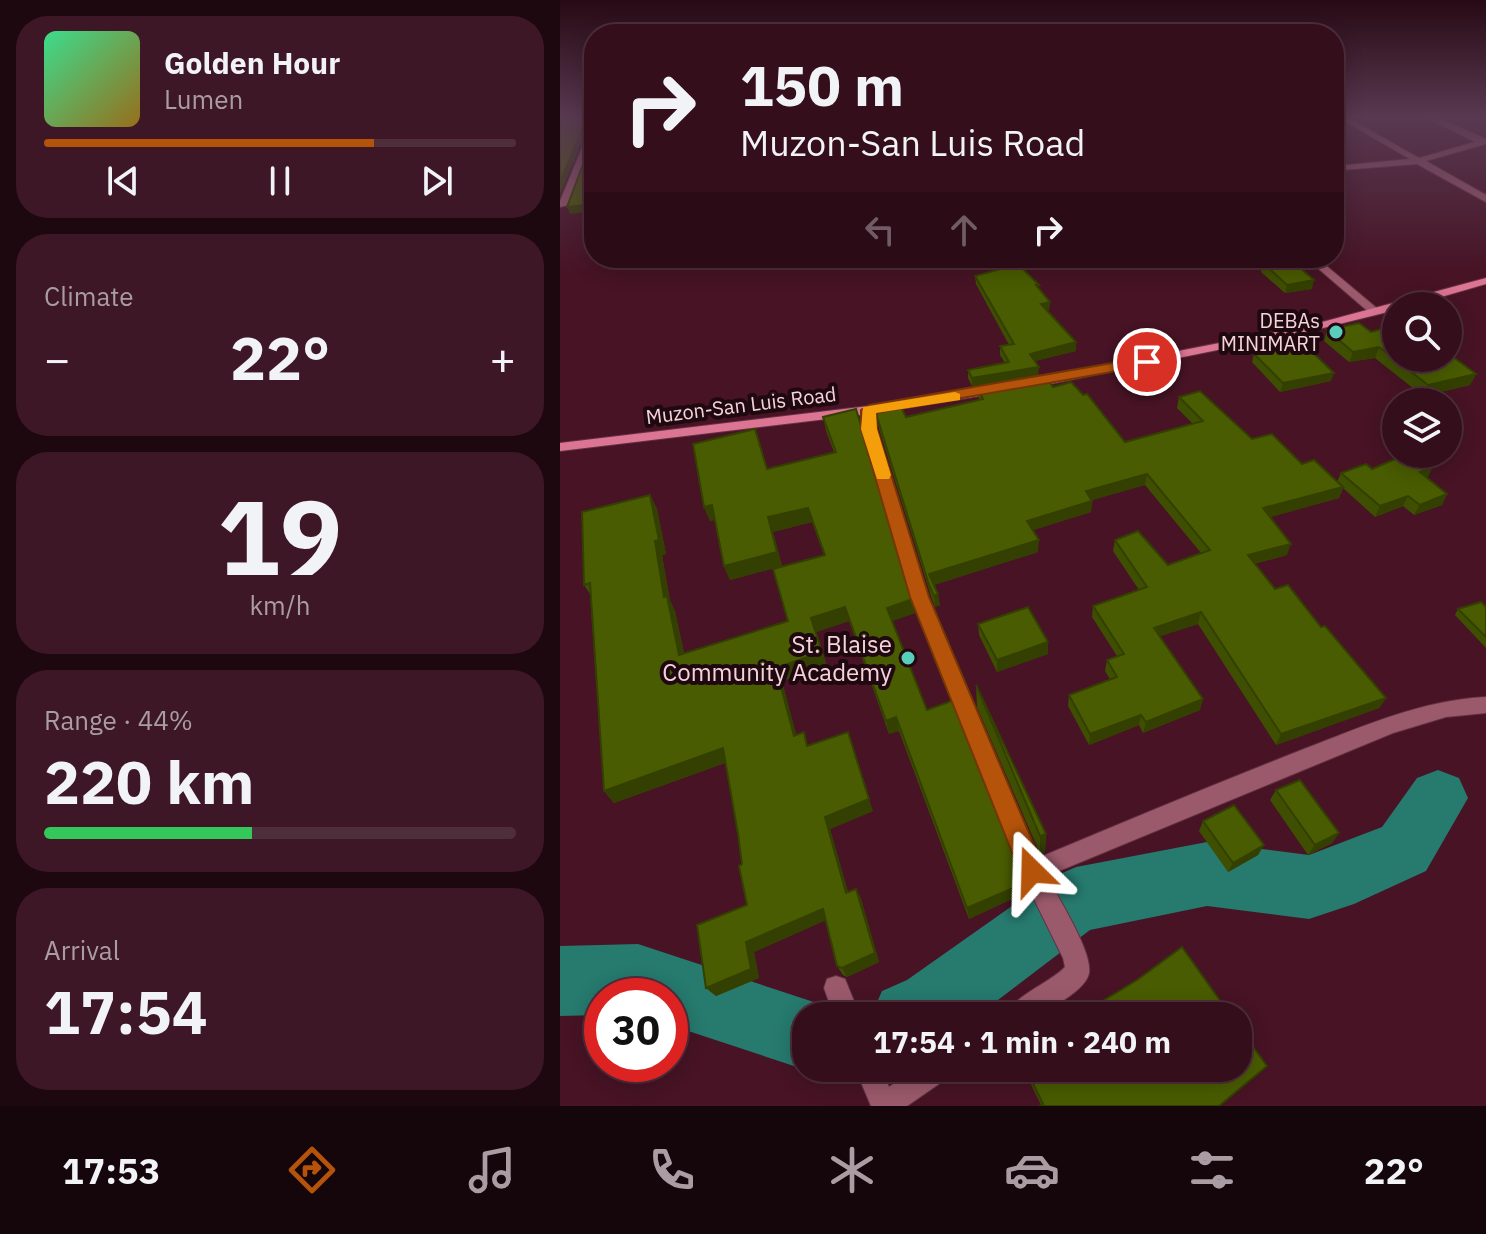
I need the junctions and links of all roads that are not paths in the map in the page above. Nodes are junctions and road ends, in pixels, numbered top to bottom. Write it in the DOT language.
graph roads {
  1 [pos="577,169"];
  2 [pos="1432,169"];
  3 [pos="572,179"];
  4 [pos="560,180"];
  5 [pos="1486,199"];
  6 [pos="563,205"];
  7 [pos="1323,268"];
  8 [pos="1486,281"];
  9 [pos="1447,292"];
  10 [pos="1382,310"];
  11 [pos="1375,312"];
  12 [pos="869,410"];
  13 [pos="560,447"];
  14 [pos="1486,705"];
  15 [pos="1032,871"];
  16 [pos="836,988"];
  17 [pos="842,1002"];
  18 [pos="1040,1002"];
  19 [pos="874,1082"];
  20 [pos="919,1082"];
  21 [pos="884,1106"];
  1 -- 3 [label="street"];
  2 -- 5 [label="street"];
  3 -- 4 [label="street"];
  3 -- 6 [label="street"];
  7 -- 11 [label="street"];
  8 -- 9 [label="main road, Muzon-San Luis Road"];
  10 -- 11 [label="main road, Muzon-San Luis Road"];
  11 -- 12 [label="main road, Muzon-San Luis Road"];
  12 -- 13 [label="main road, Muzon-San Luis Road"];
  12 -- 15 [label="street"];
  14 -- 15 [label="street"];
  15 -- 18 [label="street"];
  16 -- 17 [label="street"];
  19 -- 21 [label="street"];
  20 -- 21 [label="street"];
}
